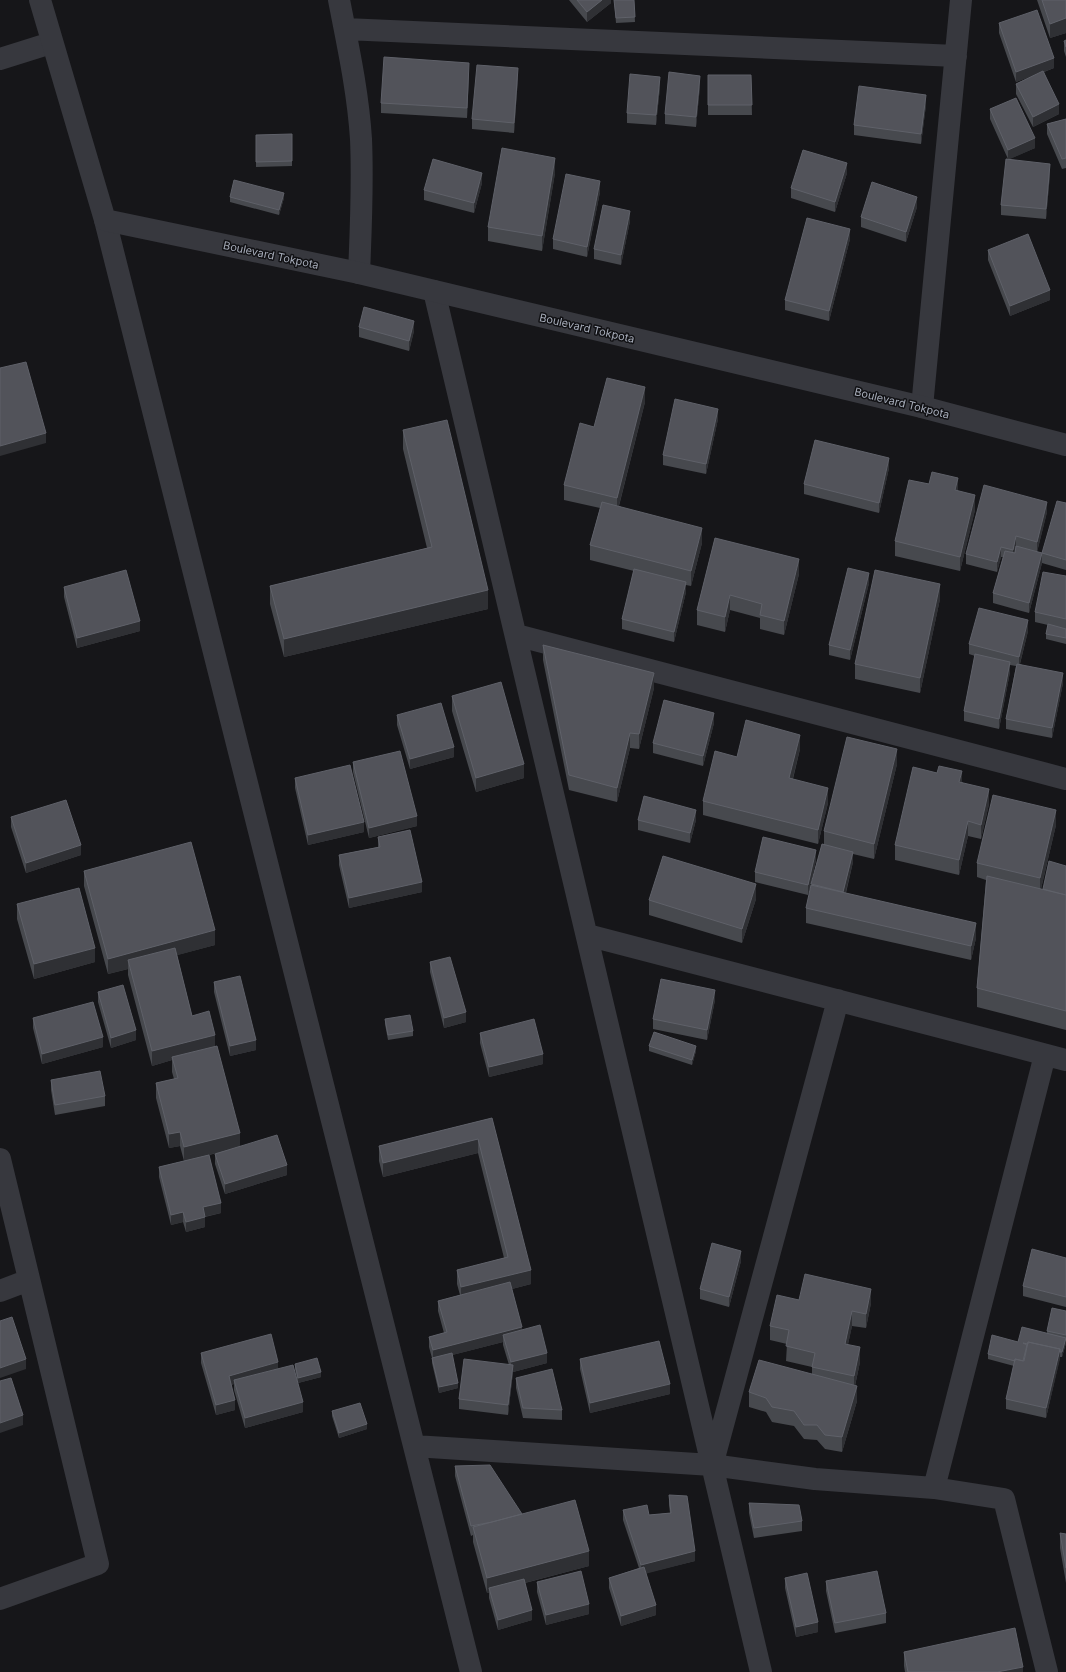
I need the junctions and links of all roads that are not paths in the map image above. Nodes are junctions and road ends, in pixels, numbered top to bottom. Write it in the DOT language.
graph roads {
  1 [pos="40,0"];
  2 [pos="339,0"];
  3 [pos="961,0"];
  4 [pos="345,29"];
  5 [pos="51,42"];
  6 [pos="956,56"];
  7 [pos="0,59"];
  8 [pos="105,220"];
  9 [pos="359,274"];
  10 [pos="434,292"];
  11 [pos="922,407"];
  12 [pos="1066,445"];
  13 [pos="516,635"];
  14 [pos="1066,779"];
  15 [pos="587,935"];
  16 [pos="838,1000"];
  17 [pos="1045,1055"];
  18 [pos="1066,1060"];
  19 [pos="0,1159"];
  20 [pos="29,1280"];
  21 [pos="0,1291"];
  22 [pos="414,1446"];
  23 [pos="712,1465"];
  24 [pos="934,1488"];
  25 [pos="0,1599"];
  26 [pos="471,1672"];
  27 [pos="762,1672"];
  28 [pos="1048,1672"];
  1 -- 5 [label="street"];
  2 -- 4 [label="street"];
  3 -- 6 [label="street"];
  4 -- 6 [label="street"];
  4 -- 9 [label="street"];
  5 -- 7 [label="street"];
  5 -- 8 [label="street"];
  6 -- 11 [label="street"];
  8 -- 9 [label="street, Boulevard Tokpota"];
  8 -- 22 [label="street"];
  9 -- 10 [label="street, Boulevard Tokpota"];
  10 -- 11 [label="street, Boulevard Tokpota"];
  10 -- 13 [label="street"];
  11 -- 12 [label="street, Boulevard Tokpota"];
  13 -- 14 [label="street"];
  13 -- 15 [label="street"];
  15 -- 16 [label="street"];
  15 -- 23 [label="street"];
  16 -- 17 [label="street"];
  16 -- 23 [label="street"];
  17 -- 18 [label="street"];
  17 -- 24 [label="street"];
  19 -- 20 [label="street"];
  20 -- 21 [label="street"];
  20 -- 25 [label="street"];
  22 -- 23 [label="street"];
  22 -- 26 [label="street"];
  23 -- 24 [label="street"];
  23 -- 27 [label="street"];
  24 -- 28 [label="street"];
}
